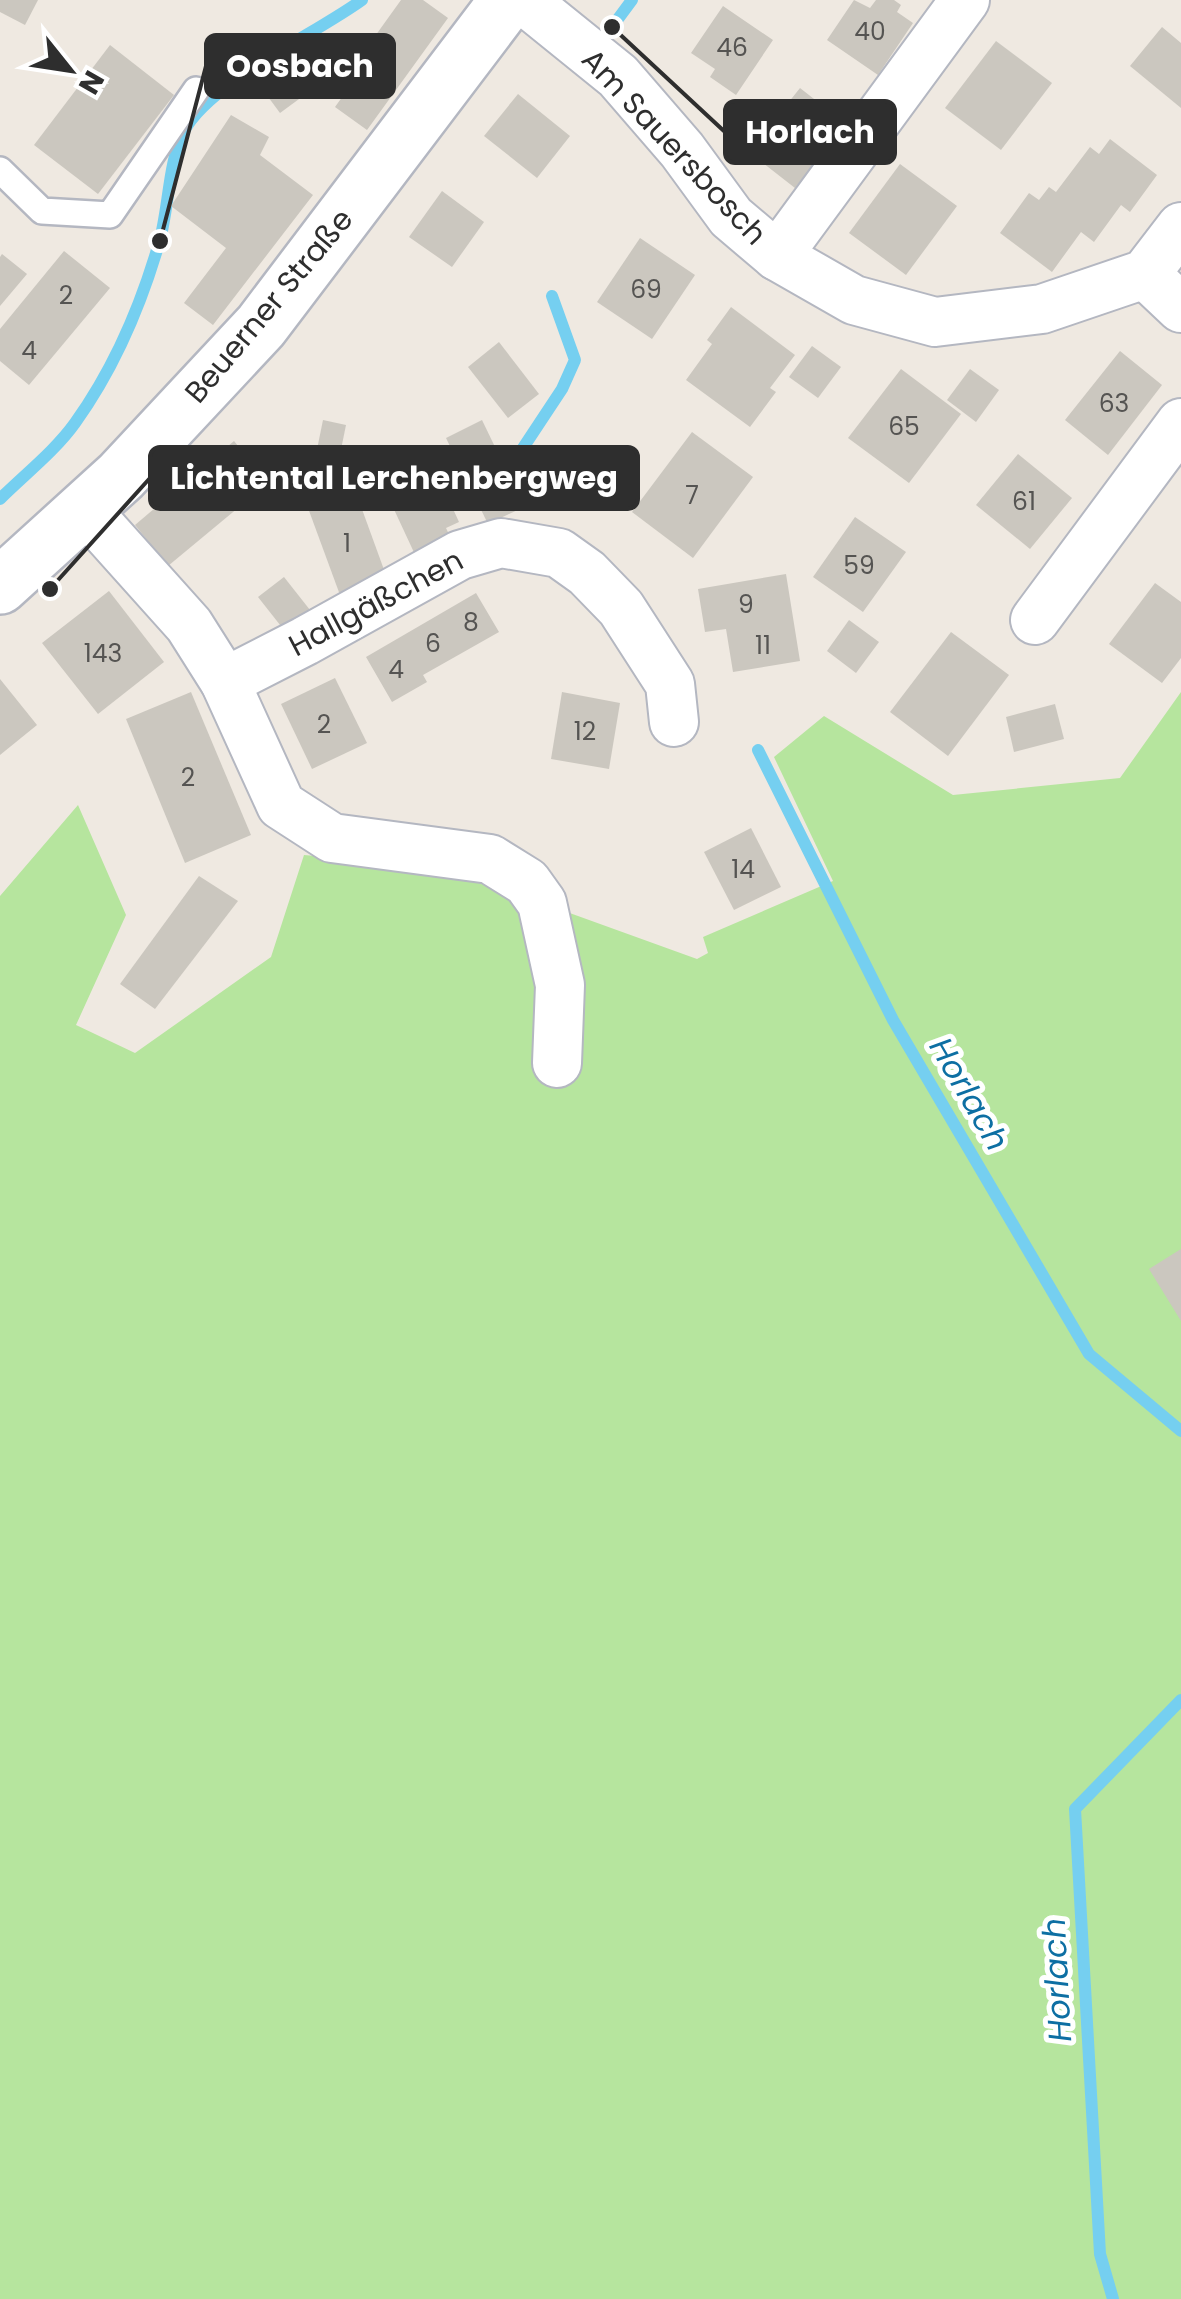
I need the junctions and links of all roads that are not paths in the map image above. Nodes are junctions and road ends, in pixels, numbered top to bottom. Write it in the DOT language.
graph roads {
  1 [pos="508,0"];
  2 [pos="524,0"];
  3 [pos="965,0"];
  4 [pos="196,90"];
  5 [pos="0,170"];
  6 [pos="1181,227"];
  7 [pos="777,256"];
  8 [pos="1145,274"];
  9 [pos="1181,308"];
  10 [pos="1181,423"];
  11 [pos="86,509"];
  12 [pos="0,586"];
  13 [pos="1035,620"];
  14 [pos="225,682"];
  15 [pos="674,722"];
  16 [pos="557,1062"];
  1 -- 11 [label="main road, Beuerner Straße"];
  2 -- 7 [label="street, Am Sauersbosch"];
  3 -- 7 [label="street, Am Sauersbosch"];
  4 -- 5 [label="lane"];
  6 -- 8 [label="street"];
  7 -- 8 [label="street, Am Sauersbosch"];
  8 -- 9 [label="street"];
  10 -- 13 [label="street"];
  11 -- 12 [label="main road, Beuerner Straße"];
  11 -- 14 [label="street"];
  14 -- 15 [label="street, Hallgäßchen"];
  14 -- 16 [label="street"];
}
